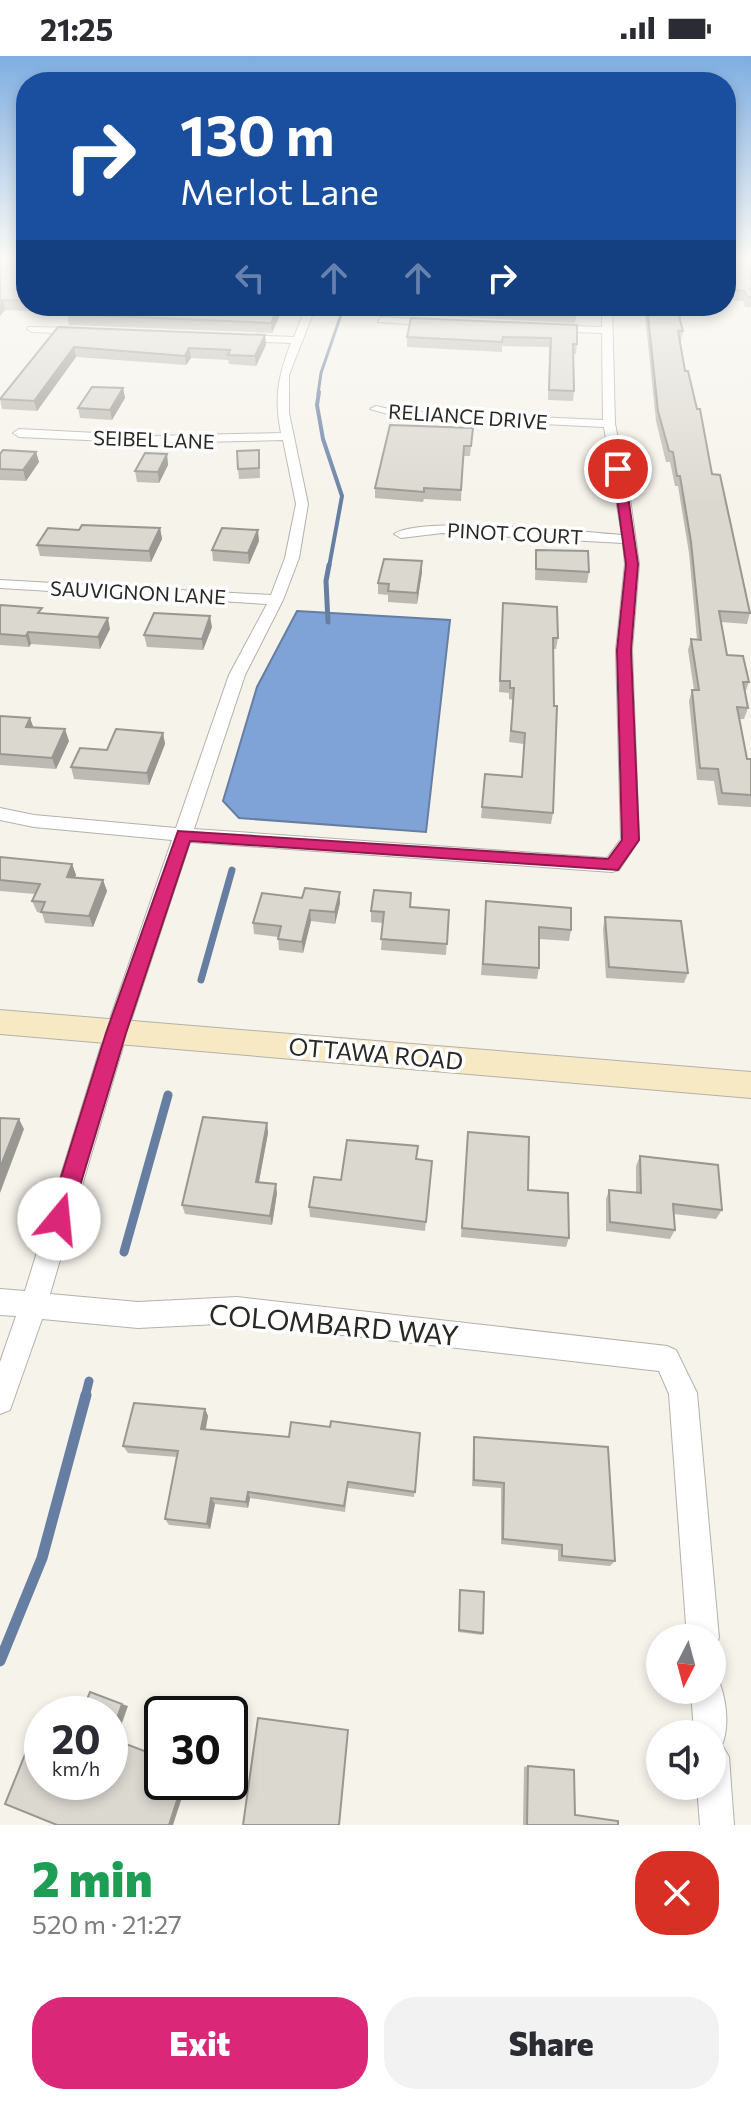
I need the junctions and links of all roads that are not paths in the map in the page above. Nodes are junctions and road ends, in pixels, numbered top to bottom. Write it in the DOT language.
graph roads {
  1 [pos="251,339"];
  2 [pos="609,339"];
  3 [pos="297,340"];
  4 [pos="376,409"];
  5 [pos="609,424"];
  6 [pos="19,433"];
  7 [pos="288,436"];
  8 [pos="401,534"];
  9 [pos="629,539"];
  10 [pos="0,584"];
  11 [pos="276,600"];
  12 [pos="0,814"];
  13 [pos="184,835"];
  14 [pos="0,1022"];
  15 [pos="116,1033"];
  16 [pos="751,1085"];
  17 [pos="0,1302"];
  18 [pos="33,1306"];
  19 [pos="0,1400"];
  20 [pos="702,1624"];
  21 [pos="715,1800"];
  22 [pos="717,1825"];
  1 -- 3 [label="street"];
  2 -- 5 [label="street"];
  3 -- 7 [label="street"];
  4 -- 5 [label="street, RELIANCE DRIVE"];
  5 -- 9 [label="street"];
  6 -- 7 [label="street, SEIBEL LANE"];
  7 -- 11 [label="street"];
  8 -- 9 [label="street, PINOT COURT"];
  9 -- 13 [label="street"];
  10 -- 11 [label="street, SAUVIGNON LANE"];
  11 -- 13 [label="street"];
  12 -- 13 [label="street"];
  13 -- 15 [label="street"];
  14 -- 15 [label="street, OTTAWA ROAD"];
  15 -- 16 [label="street, OTTAWA ROAD"];
  15 -- 18 [label="street"];
  17 -- 18 [label="street, COLOMBARD WAY"];
  18 -- 19 [label="street"];
  18 -- 20 [label="street, COLOMBARD WAY"];
  21 -- 22 [label="street"];
}
